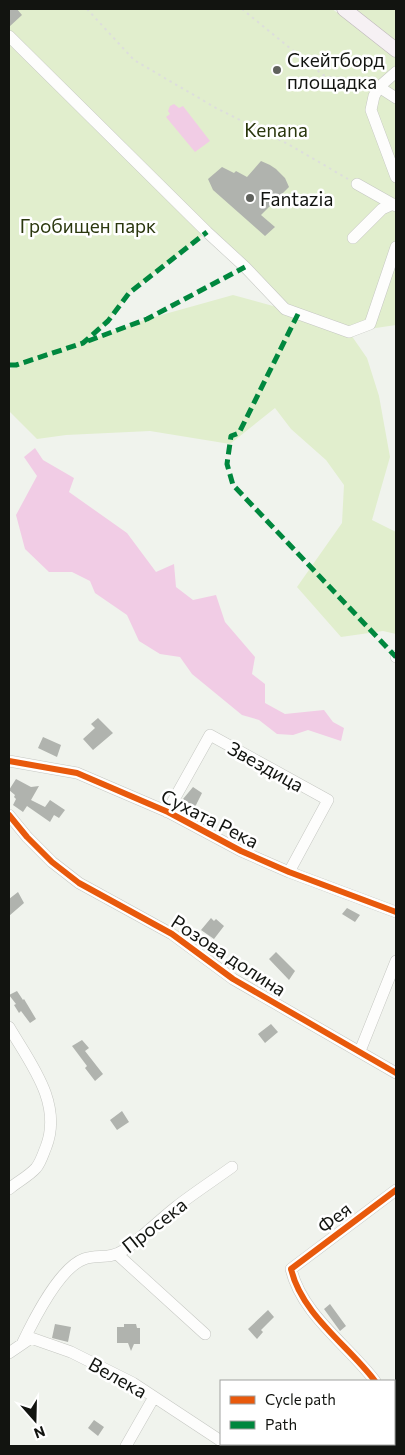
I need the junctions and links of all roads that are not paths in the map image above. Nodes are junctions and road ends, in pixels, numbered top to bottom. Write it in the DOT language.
graph roads {
  1 [pos="344,9"];
  2 [pos="9,36"];
  3 [pos="396,50"];
  4 [pos="396,72"];
  5 [pos="379,87"];
  6 [pos="396,98"];
  7 [pos="396,177"];
  8 [pos="357,184"];
  9 [pos="395,205"];
  10 [pos="353,238"];
  11 [pos="396,247"];
  12 [pos="9,760"];
  13 [pos="167,812"];
  14 [pos="9,814"];
  15 [pos="289,872"];
  16 [pos="396,912"];
  17 [pos="396,961"];
  18 [pos="9,1027"];
  19 [pos="360,1051"];
  20 [pos="396,1073"];
  21 [pos="232,1167"];
  22 [pos="11,1184"];
  23 [pos="396,1190"];
  24 [pos="117,1254"];
  25 [pos="205,1334"];
  26 [pos="22,1344"];
  27 [pos="9,1353"];
  28 [pos="374,1380"];
  29 [pos="154,1397"];
  30 [pos="220,1441"];
  31 [pos="126,1446"];
  1 -- 3 [label="main road"];
  2 -- 11 [label="street"];
  4 -- 5 [label="street"];
  5 -- 6 [label="street"];
  5 -- 7 [label="street"];
  8 -- 9 [label="street"];
  9 -- 10 [label="street"];
  12 -- 13 [label="street, Сухата Река"];
  13 -- 15 [label="street, Сухата Река"];
  13 -- 15 [label="street, Звездица"];
  14 -- 19 [label="street, Розова долина"];
  15 -- 16 [label="street, Сухата Река"];
  17 -- 19 [label="street"];
  18 -- 22 [label="street"];
  19 -- 20 [label="street, Розова долина"];
  21 -- 24 [label="street, Просека"];
  23 -- 28 [label="street, Фея"];
  24 -- 25 [label="street"];
  24 -- 26 [label="street, Просека"];
  26 -- 27 [label="street"];
  26 -- 29 [label="street, Велека"];
  29 -- 30 [label="street, Велека"];
  29 -- 31 [label="street"];
}
